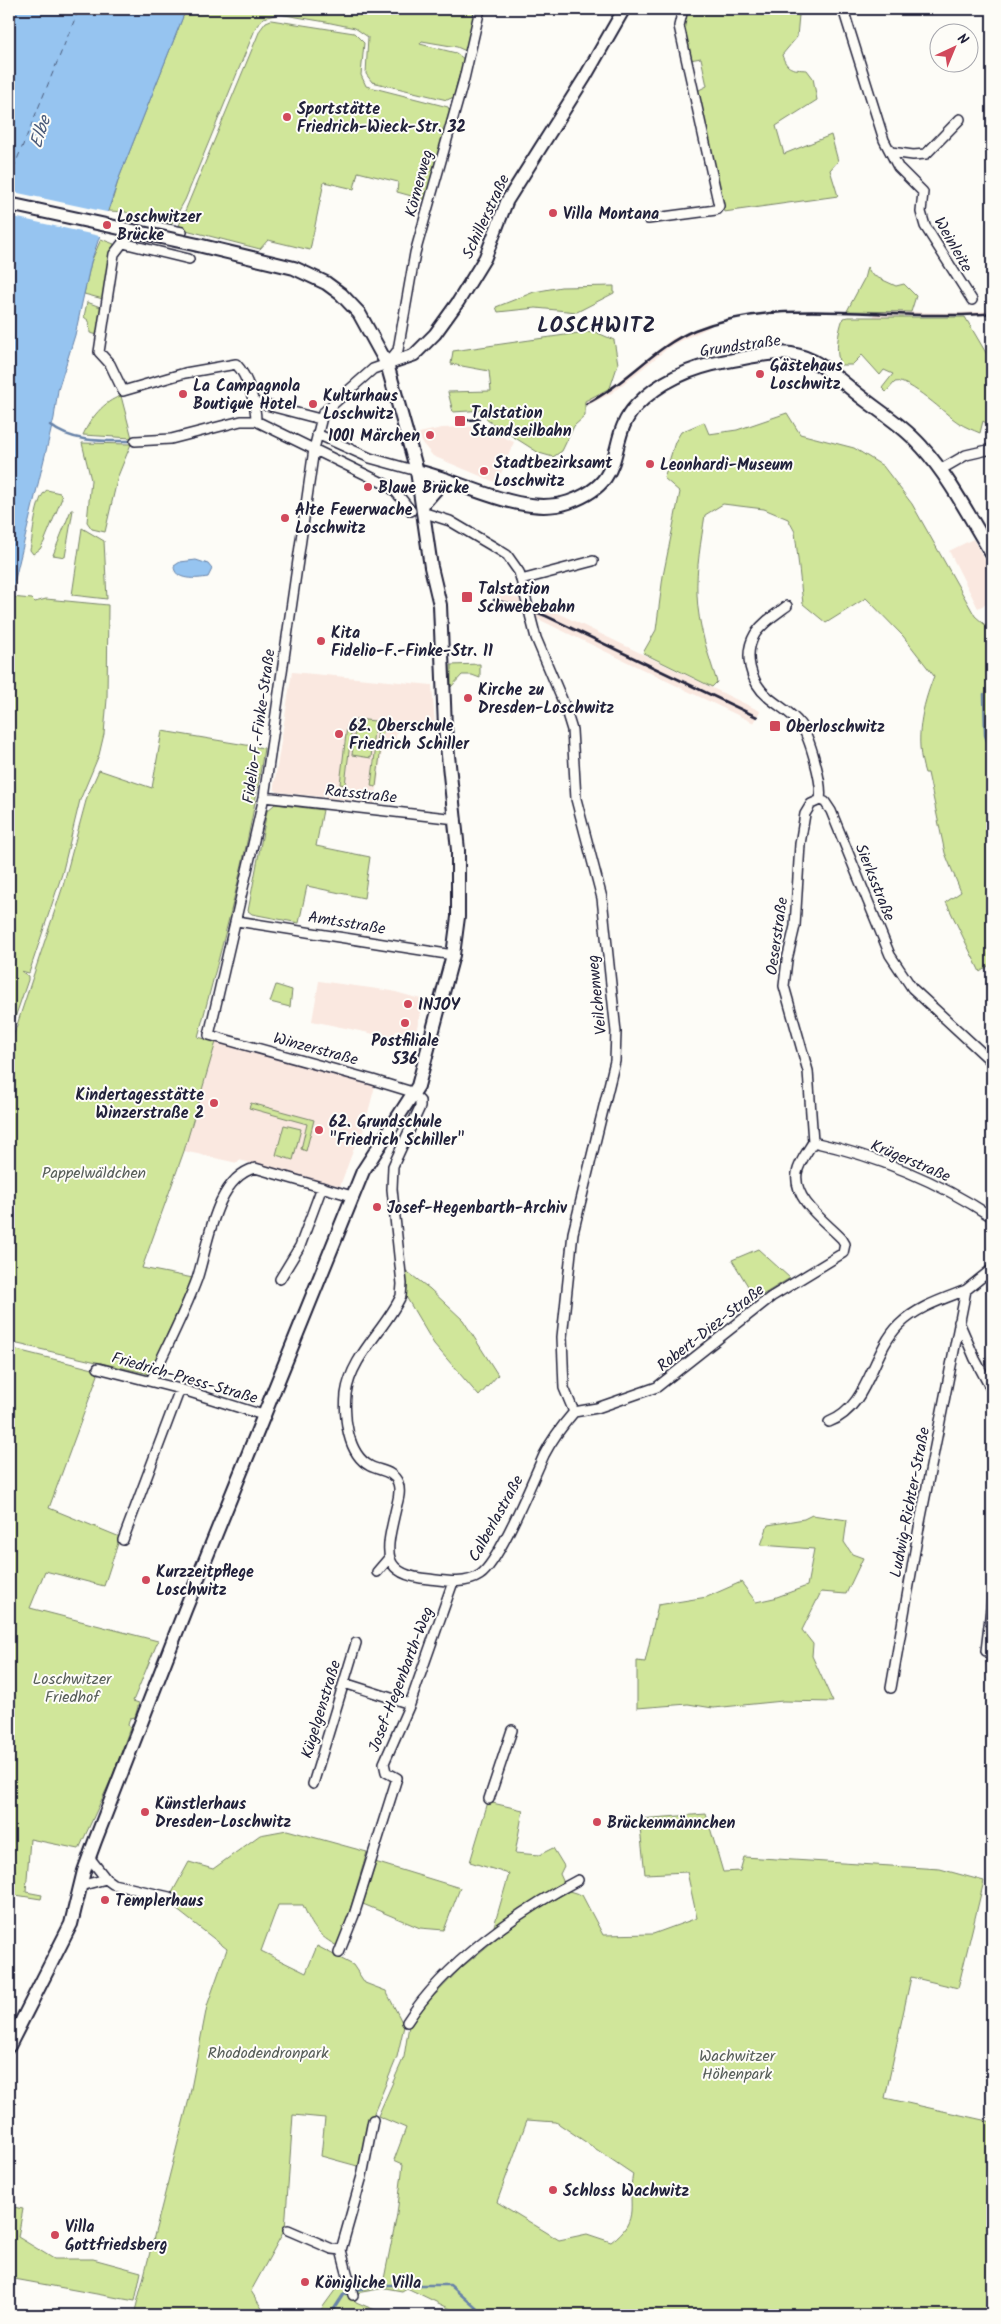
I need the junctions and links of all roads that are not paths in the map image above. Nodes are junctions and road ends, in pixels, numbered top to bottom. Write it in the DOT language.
graph roads {
  1 [pos="480,9"];
  2 [pos="624,9"];
  3 [pos="683,9"];
  4 [pos="843,9"];
  5 [pos="960,119"];
  6 [pos="891,152"];
  7 [pos="9,204"];
  8 [pos="648,219"];
  9 [pos="182,232"];
  10 [pos="123,243"];
  11 [pos="189,259"];
  12 [pos="972,300"];
  13 [pos="387,364"];
  14 [pos="255,402"];
  15 [pos="320,418"];
  16 [pos="256,421"];
  17 [pos="317,434"];
  18 [pos="135,441"];
  19 [pos="992,448"];
  20 [pos="314,449"];
  21 [pos="940,470"];
  22 [pos="416,471"];
  23 [pos="445,479"];
  24 [pos="419,510"];
  25 [pos="992,554"];
  26 [pos="593,561"];
  27 [pos="521,580"];
  28 [pos="787,606"];
  29 [pos="264,796"];
  30 [pos="820,800"];
  31 [pos="456,819"];
  32 [pos="236,921"];
  33 [pos="453,955"];
  34 [pos="209,1034"];
  35 [pos="992,1062"];
  36 [pos="414,1095"];
  37 [pos="813,1142"];
  38 [pos="322,1187"];
  39 [pos="352,1196"];
  40 [pos="992,1217"];
  41 [pos="992,1269"];
  42 [pos="280,1279"];
  43 [pos="966,1290"];
  44 [pos="959,1322"];
  45 [pos="98,1368"];
  46 [pos="151,1381"];
  47 [pos="180,1389"];
  48 [pos="992,1391"];
  49 [pos="574,1412"];
  50 [pos="263,1415"];
  51 [pos="829,1422"];
  52 [pos="124,1540"];
  53 [pos="389,1558"];
  54 [pos="378,1572"];
  55 [pos="453,1582"];
  56 [pos="992,1600"];
  57 [pos="356,1643"];
  58 [pos="986,1651"];
  59 [pos="344,1682"];
  60 [pos="891,1688"];
  61 [pos="410,1704"];
  62 [pos="512,1730"];
  63 [pos="313,1784"];
  64 [pos="489,1799"];
  65 [pos="89,1856"];
  66 [pos="106,1879"];
  67 [pos="578,1880"];
  68 [pos="80,1886"];
  69 [pos="169,1897"];
  70 [pos="339,1952"];
  71 [pos="407,2022"];
  72 [pos="9,2046"];
  73 [pos="373,2120"];
  74 [pos="288,2230"];
  75 [pos="341,2250"];
  76 [pos="354,2296"];
  1 -- 13 [label="street, Körnerweg"];
  2 -- 13 [label="street, Schillerstraße"];
  3 -- 8 [label="street"];
  4 -- 6 [label="street, Weinleite"];
  5 -- 6 [label="street"];
  6 -- 12 [label="street, Weinleite"];
  7 -- 13 [label="main road, bridge"];
  9 -- 10 [label="street"];
  10 -- 11 [label="street"];
  10 -- 14 [label="street"];
  13 -- 15 [label="street"];
  13 -- 22 [label="main road"];
  14 -- 15 [label="street"];
  14 -- 16 [label="street"];
  15 -- 17 [label="street, Fidelio-F.-Finke-Straße"];
  16 -- 18 [label="street"];
  16 -- 20 [label="street"];
  17 -- 20 [label="street, Fidelio-F.-Finke-Straße"];
  17 -- 22 [label="street"];
  19 -- 21 [label="street"];
  20 -- 24 [label="street"];
  20 -- 29 [label="street, Fidelio-F.-Finke-Straße"];
  21 -- 23 [label="main road, Grundstraße"];
  21 -- 25 [label="main road, Grundstraße"];
  22 -- 23 [label="main road, Grundstraße"];
  22 -- 24 [label="main road"];
  23 -- 24 [label="main road"];
  24 -- 27 [label="street, Veilchenweg"];
  24 -- 31 [label="main road"];
  26 -- 27 [label="street"];
  27 -- 49 [label="street, Veilchenweg"];
  28 -- 30 [label="street"];
  29 -- 31 [label="street, Ratsstraße"];
  29 -- 32 [label="street, Fidelio-F.-Finke-Straße"];
  30 -- 35 [label="street, Sierksstraße"];
  30 -- 37 [label="street, Oeserstraße"];
  31 -- 33 [label="main road"];
  32 -- 33 [label="street, Amtsstraße"];
  32 -- 34 [label="street, Fidelio-F.-Finke-Straße"];
  33 -- 36 [label="main road"];
  34 -- 36 [label="street, Winzerstraße"];
  36 -- 39 [label="main road"];
  36 -- 53 [label="street"];
  37 -- 40 [label="street, Krügerstraße"];
  37 -- 49 [label="street, Robert-Diez-Straße"];
  38 -- 39 [label="street"];
  38 -- 42 [label="street"];
  38 -- 46 [label="street"];
  39 -- 50 [label="main road"];
  41 -- 43 [label="street"];
  43 -- 44 [label="street, Ludwig-Richter-Straße"];
  43 -- 51 [label="street"];
  44 -- 48 [label="street"];
  44 -- 60 [label="street, Ludwig-Richter-Straße"];
  45 -- 46 [label="street, Friedrich-Press-Straße"];
  46 -- 47 [label="street, Friedrich-Press-Straße"];
  47 -- 50 [label="street, Friedrich-Press-Straße"];
  47 -- 52 [label="street"];
  49 -- 55 [label="street, Calberlastraße"];
  50 -- 65 [label="main road"];
  53 -- 54 [label="street"];
  53 -- 55 [label="street, Calberlastraße"];
  55 -- 61 [label="street, Josef-Hegenbarth-Weg"];
  56 -- 58 [label="street"];
  57 -- 59 [label="street, Kügelgenstraße"];
  59 -- 61 [label="street"];
  59 -- 63 [label="street, Kügelgenstraße"];
  61 -- 70 [label="street, Josef-Hegenbarth-Weg"];
  62 -- 64 [label="street"];
  65 -- 66 [label="street"];
  65 -- 68 [label="main road"];
  66 -- 68 [label="street"];
  66 -- 69 [label="street"];
  67 -- 71 [label="street"];
  68 -- 72 [label="main road"];
  73 -- 75 [label="street"];
  74 -- 75 [label="street"];
  75 -- 76 [label="street"];
}
